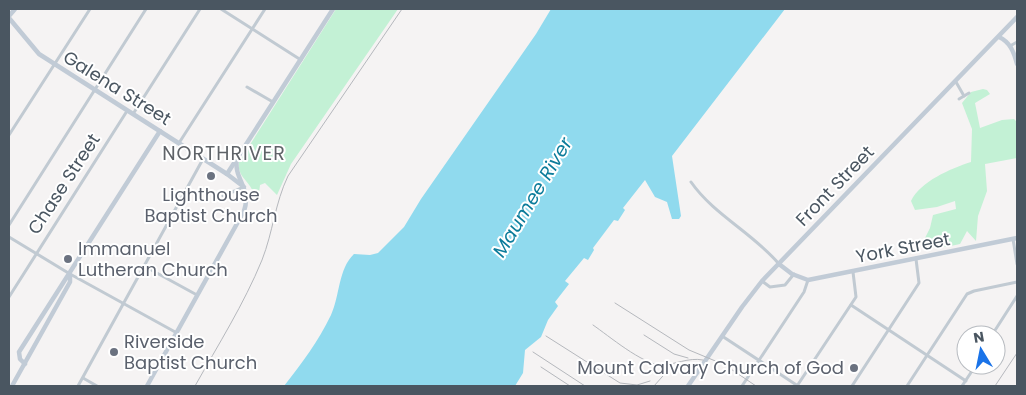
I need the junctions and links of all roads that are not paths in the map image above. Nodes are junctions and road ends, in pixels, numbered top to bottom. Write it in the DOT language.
graph roads {
  1 [pos="15,9"];
  2 [pos="90,9"];
  3 [pos="146,9"];
  4 [pos="200,9"];
  5 [pos="220,9"];
  6 [pos="265,9"];
  7 [pos="333,9"];
  8 [pos="9,17"];
  9 [pos="1017,17"];
  10 [pos="9,28"];
  11 [pos="16,29"];
  12 [pos="252,29"];
  13 [pos="999,36"];
  14 [pos="1017,42"];
  15 [pos="1010,46"];
  16 [pos="301,60"];
  17 [pos="54,64"];
  18 [pos="1017,64"];
  19 [pos="956,82"];
  20 [pos="247,87"];
  21 [pos="94,90"];
  22 [pos="969,94"];
  23 [pos="964,96"];
  24 [pos="959,99"];
  25 [pos="273,102"];
  26 [pos="127,111"];
  27 [pos="133,115"];
  28 [pos="160,131"];
  29 [pos="9,135"];
  30 [pos="179,143"];
  31 [pos="203,158"];
  32 [pos="237,158"];
  33 [pos="227,174"];
  34 [pos="690,182"];
  35 [pos="244,187"];
  36 [pos="223,196"];
  37 [pos="9,225"];
  38 [pos="9,237"];
  39 [pos="1015,239"];
  40 [pos="36,254"];
  41 [pos="916,259"];
  42 [pos="779,264"];
  43 [pos="1017,264"];
  44 [pos="144,266"];
  45 [pos="853,272"];
  46 [pos="70,274"];
  47 [pos="794,274"];
  48 [pos="808,280"];
  49 [pos="762,281"];
  50 [pos="1017,282"];
  51 [pos="198,295"];
  52 [pos="9,296"];
  53 [pos="1017,296"];
  54 [pos="123,304"];
  55 [pos="851,305"];
  56 [pos="998,325"];
  57 [pos="35,327"];
  58 [pos="889,330"];
  59 [pos="42,331"];
  60 [pos="176,333"];
  61 [pos="722,336"];
  62 [pos="927,356"];
  63 [pos="759,360"];
  64 [pos="25,364"];
  65 [pos="970,375"];
  66 [pos="83,378"];
  67 [pos="966,381"];
  68 [pos="11,385"];
  69 [pos="78,386"];
  70 [pos="97,386"];
  71 [pos="147,386"];
  72 [pos="688,386"];
  73 [pos="742,386"];
  74 [pos="798,386"];
  75 [pos="852,386"];
  76 [pos="907,386"];
  77 [pos="962,386"];
  1 -- 8 [label="street"];
  2 -- 17 [label="street"];
  3 -- 21 [label="street"];
  4 -- 27 [label="street"];
  5 -- 12 [label="street"];
  6 -- 12 [label="street"];
  7 -- 16 [label="street"];
  8 -- 11 [label="street, Galena Street"];
  9 -- 13 [label="street, Front Street"];
  10 -- 11 [label="street"];
  11 -- 17 [label="street, Galena Street"];
  12 -- 16 [label="street"];
  12 -- 30 [label="street"];
  13 -- 15 [label="street"];
  13 -- 19 [label="street, Front Street"];
  14 -- 15 [label="street"];
  15 -- 18 [label="street"];
  16 -- 25 [label="street"];
  17 -- 21 [label="street, Galena Street"];
  17 -- 29 [label="street"];
  19 -- 23 [label="street"];
  19 -- 42 [label="street, Front Street"];
  20 -- 25 [label="street"];
  21 -- 26 [label="street, Galena Street"];
  21 -- 37 [label="street"];
  22 -- 23 [label="street"];
  23 -- 24 [label="street"];
  25 -- 32 [label="street"];
  26 -- 27 [label="street, Galena Street"];
  26 -- 40 [label="street, Chase Street"];
  27 -- 28 [label="street, Galena Street"];
  28 -- 30 [label="street, Galena Street"];
  28 -- 46 [label="street"];
  30 -- 31 [label="street, Galena Street"];
  31 -- 33 [label="street, Galena Street"];
  31 -- 44 [label="street"];
  32 -- 33 [label="street"];
  32 -- 35 [label="street"];
  33 -- 35 [label="street, Galena Street"];
  34 -- 42 [label="street"];
  35 -- 36 [label="street"];
  35 -- 51 [label="street"];
  38 -- 40 [label="street"];
  39 -- 41 [label="street, York Street"];
  39 -- 43 [label="street"];
  40 -- 46 [label="street"];
  40 -- 52 [label="street, Chase Street"];
  41 -- 45 [label="street, York Street"];
  41 -- 58 [label="street"];
  42 -- 47 [label="street"];
  42 -- 49 [label="street, Front Street"];
  44 -- 51 [label="street"];
  44 -- 54 [label="street"];
  45 -- 48 [label="street, York Street"];
  45 -- 55 [label="street"];
  46 -- 54 [label="street"];
  46 -- 57 [label="street"];
  46 -- 59 [label="street"];
  47 -- 48 [label="street"];
  47 -- 49 [label="street"];
  48 -- 63 [label="street"];
  49 -- 61 [label="street, Front Street"];
  50 -- 62 [label="street"];
  51 -- 60 [label="street"];
  53 -- 56 [label="street"];
  54 -- 60 [label="street"];
  54 -- 66 [label="street"];
  55 -- 58 [label="street"];
  55 -- 74 [label="street"];
  57 -- 59 [label="street"];
  57 -- 64 [label="street"];
  58 -- 62 [label="street"];
  58 -- 75 [label="street"];
  59 -- 64 [label="street"];
  60 -- 71 [label="street"];
  61 -- 63 [label="street"];
  61 -- 72 [label="street, Front Street"];
  62 -- 67 [label="street"];
  62 -- 76 [label="street"];
  63 -- 73 [label="street"];
  63 -- 74 [label="street"];
  64 -- 68 [label="street"];
  65 -- 67 [label="street"];
  66 -- 69 [label="street"];
  66 -- 70 [label="street"];
  67 -- 77 [label="street"];
}
